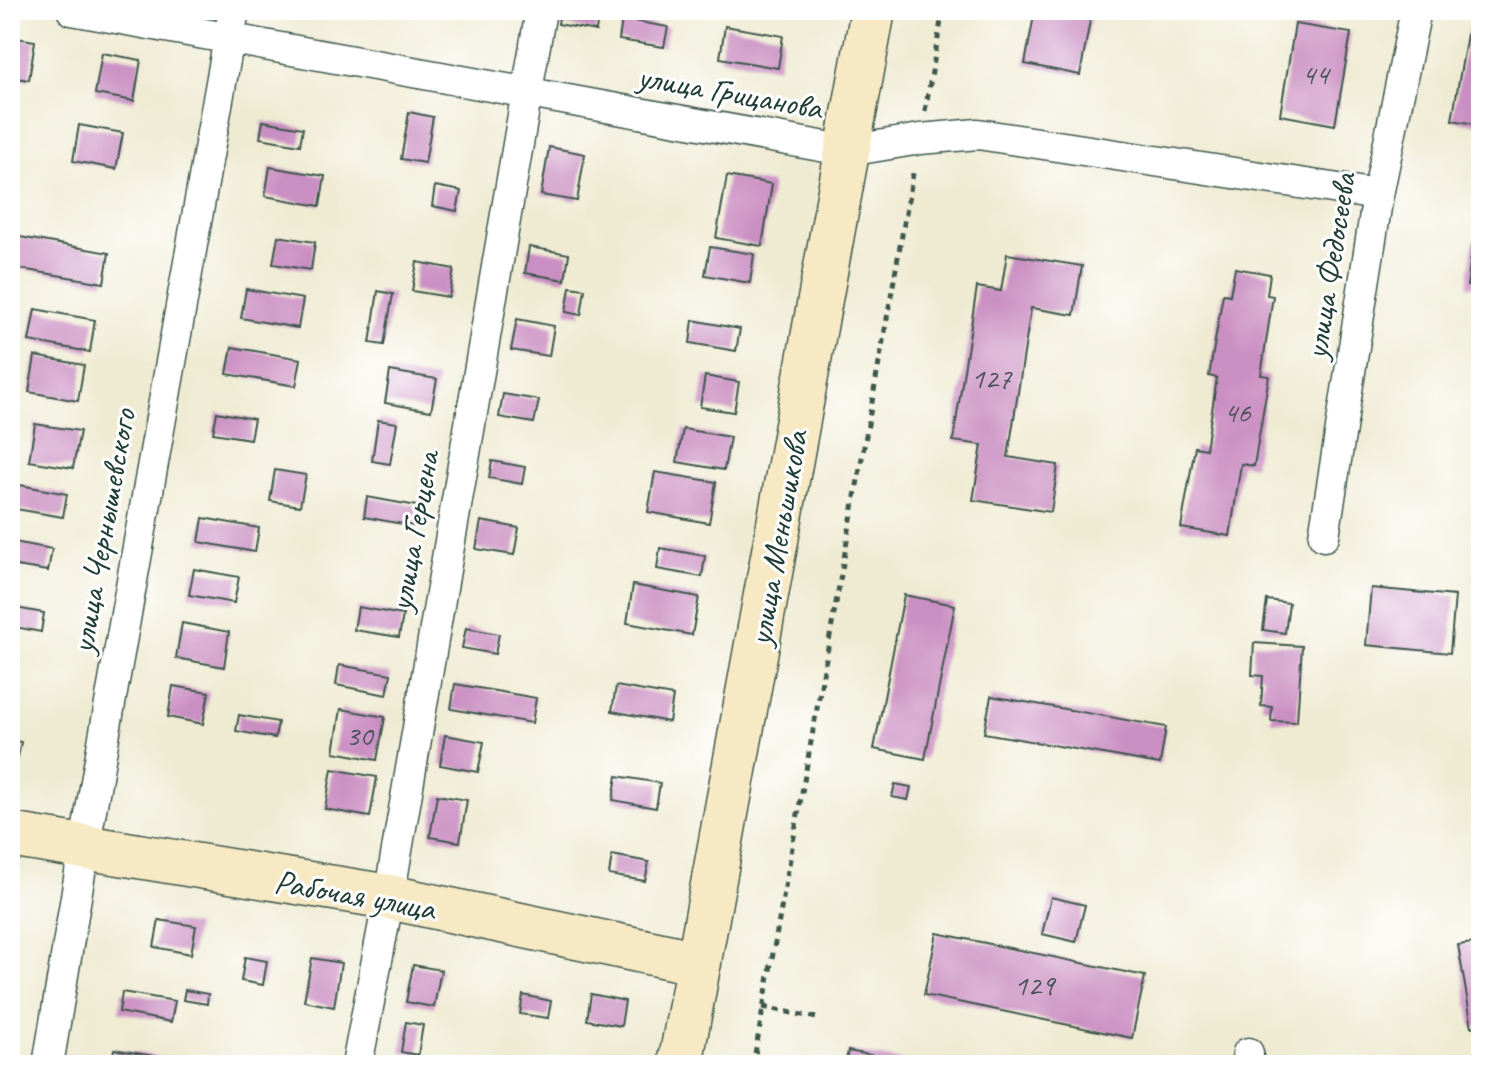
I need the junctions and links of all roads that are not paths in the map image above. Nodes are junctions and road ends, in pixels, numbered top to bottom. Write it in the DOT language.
graph roads {
  1 [pos="72,10"];
  2 [pos="541,10"];
  3 [pos="873,10"];
  4 [pos="1416,10"];
  5 [pos="232,24"];
  6 [pos="526,93"];
  7 [pos="848,151"];
  8 [pos="1378,195"];
  9 [pos="1324,536"];
  10 [pos="10,835"];
  11 [pos="84,849"];
  12 [pos="389,897"];
  13 [pos="699,963"];
  14 [pos="48,1065"];
  15 [pos="357,1065"];
  16 [pos="680,1065"];
  1 -- 5 [label="street, улица Грицанова"];
  2 -- 6 [label="street, улица Герцена"];
  3 -- 7 [label="main road, улица Меньшикова"];
  4 -- 8 [label="street, улица Федосеева"];
  5 -- 6 [label="street, улица Грицанова"];
  5 -- 11 [label="street, улица Чернышевского"];
  6 -- 7 [label="street, улица Грицанова"];
  6 -- 12 [label="street, улица Герцена"];
  7 -- 8 [label="street, улица Грицанова"];
  7 -- 13 [label="main road, улица Меньшикова"];
  8 -- 9 [label="street, улица Федосеева"];
  10 -- 11 [label="main road, Рабочая улица"];
  11 -- 12 [label="main road, Рабочая улица"];
  11 -- 14 [label="street, улица Чернышевского"];
  12 -- 13 [label="main road, Рабочая улица"];
  12 -- 15 [label="street, улица Герцена"];
  13 -- 16 [label="main road, улица Меньшикова"];
}
